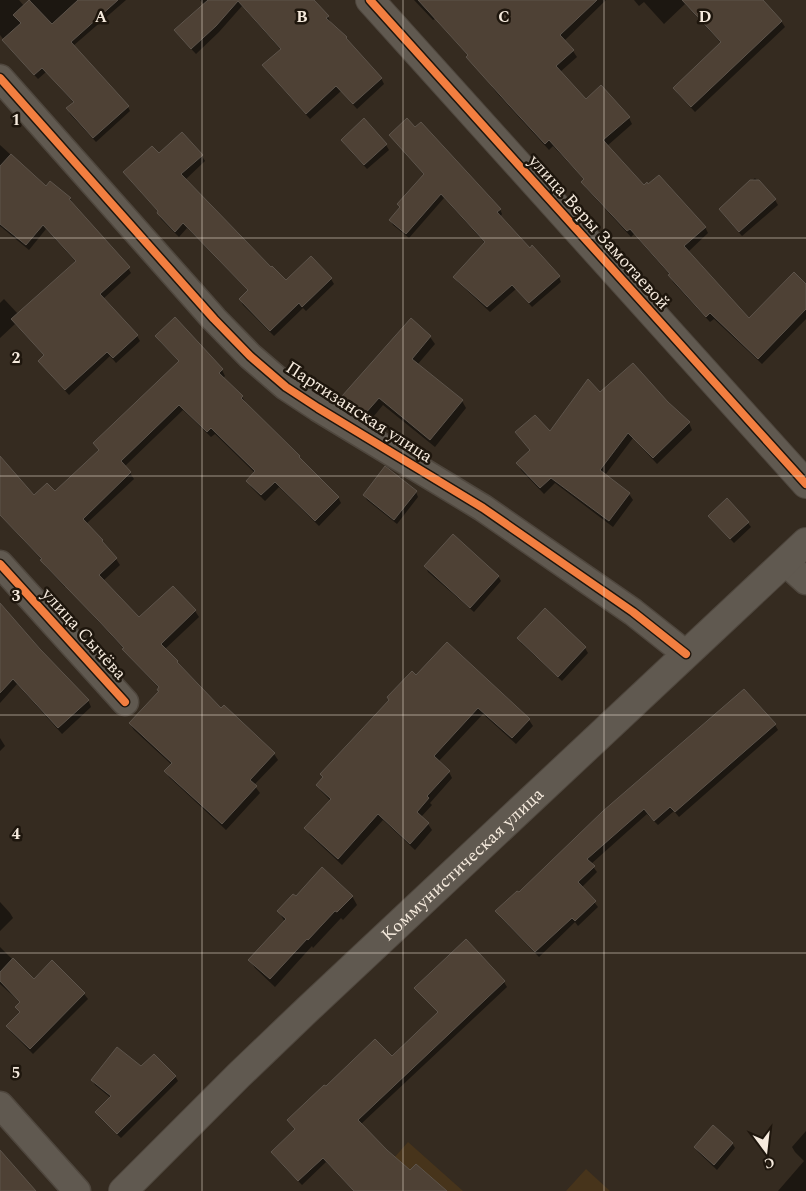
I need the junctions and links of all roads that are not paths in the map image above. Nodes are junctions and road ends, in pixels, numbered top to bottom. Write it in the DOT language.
graph roads {
  1 [pos="370,0"];
  2 [pos="0,78"];
  3 [pos="806,484"];
  4 [pos="806,542"];
  5 [pos="786,562"];
  6 [pos="0,564"];
  7 [pos="806,581"];
  8 [pos="686,654"];
  9 [pos="125,702"];
  10 [pos="0,1105"];
  11 [pos="77,1191"];
  12 [pos="123,1191"];
  1 -- 3 [label="main road, улица Веры Замотаевой"];
  2 -- 8 [label="street, Партизанская улица"];
  4 -- 5 [label="main road, Коммунистическая улица"];
  5 -- 7 [label="street"];
  5 -- 8 [label="main road, Коммунистическая улица"];
  6 -- 9 [label="street, улица Сычёва"];
  8 -- 12 [label="main road, Коммунистическая улица"];
  10 -- 11 [label="street"];
}
